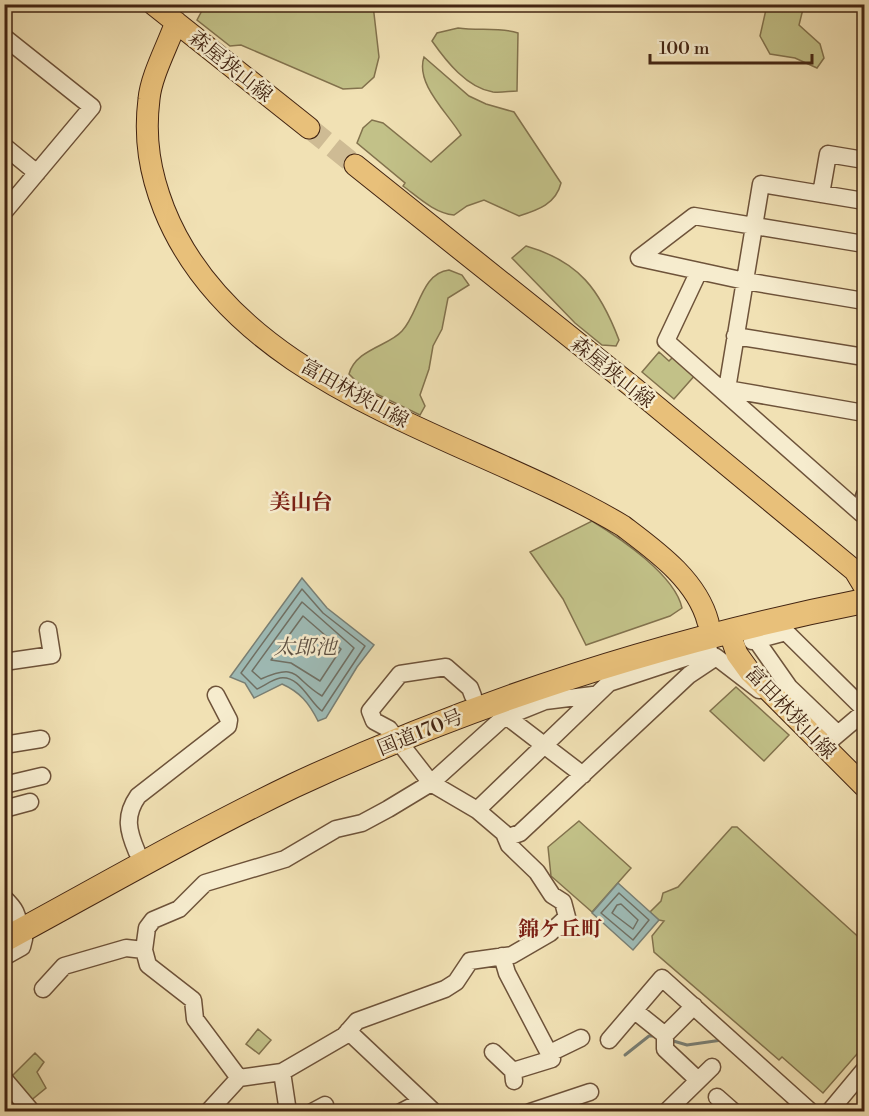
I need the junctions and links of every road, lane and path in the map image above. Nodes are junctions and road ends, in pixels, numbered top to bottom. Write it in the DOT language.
graph roads {
  1 [pos="153,4"];
  2 [pos="176,22"];
  3 [pos="4,37"];
  4 [pos="309,128"];
  5 [pos="4,146"];
  6 [pos="864,160"];
  7 [pos="355,165"];
  8 [pos="37,173"];
  9 [pos="821,194"];
  10 [pos="864,201"];
  11 [pos="4,212"];
  12 [pos="753,225"];
  13 [pos="864,244"];
  14 [pos="699,271"];
  15 [pos="744,280"];
  16 [pos="864,301"];
  17 [pos="735,336"];
  18 [pos="864,357"];
  19 [pos="725,390"];
  20 [pos="864,413"];
  21 [pos="864,496"];
  22 [pos="864,586"];
  23 [pos="864,601"];
  24 [pos="718,626"];
  25 [pos="48,630"];
  26 [pos="710,650"];
  27 [pos="4,662"];
  28 [pos="667,665"];
  29 [pos="689,675"];
  30 [pos="766,689"];
  31 [pos="216,695"];
  32 [pos="593,695"];
  33 [pos="473,696"];
  34 [pos="864,710"];
  35 [pos="506,716"];
  36 [pos="394,735"];
  37 [pos="41,739"];
  38 [pos="830,740"];
  39 [pos="545,745"];
  40 [pos="12,749"];
  41 [pos="583,775"];
  42 [pos="42,776"];
  43 [pos="431,783"];
  44 [pos="864,786"];
  45 [pos="17,791"];
  46 [pos="4,809"];
  47 [pos="477,810"];
  48 [pos="506,838"];
  49 [pos="137,852"];
  50 [pos="10,921"];
  51 [pos="144,950"];
  52 [pos="502,956"];
  53 [pos="4,957"];
  54 [pos="43,989"];
  55 [pos="693,1005"];
  56 [pos="635,1011"];
  57 [pos="348,1031"];
  58 [pos="581,1038"];
  59 [pos="665,1038"];
  60 [pos="609,1040"];
  61 [pos="493,1053"];
  62 [pos="550,1053"];
  63 [pos="712,1067"];
  64 [pos="282,1072"];
  65 [pos="4,1078"];
  66 [pos="239,1078"];
  67 [pos="862,1078"];
  68 [pos="698,1080"];
  69 [pos="591,1092"];
  70 [pos="717,1097"];
  71 [pos="428,1106"];
  72 [pos="32,1112"];
  73 [pos="208,1112"];
  74 [pos="288,1112"];
  75 [pos="401,1112"];
  76 [pos="530,1112"];
  77 [pos="666,1112"];
  78 [pos="734,1112"];
  79 [pos="811,1112"];
  80 [pos="829,1112"];
  1 -- 2 [label="main road, 森屋狭山線"];
  2 -- 4 [label="main road, 森屋狭山線"];
  2 -- 24 [label="main road, 富田林狭山線"];
  3 -- 8 [label="street"];
  5 -- 8 [label="street"];
  6 -- 9 [label="street"];
  7 -- 22 [label="main road, 森屋狭山線"];
  8 -- 11 [label="street"];
  9 -- 10 [label="street"];
  9 -- 12 [label="street"];
  12 -- 13 [label="street"];
  12 -- 14 [label="street"];
  12 -- 15 [label="street"];
  14 -- 15 [label="street"];
  14 -- 19 [label="street"];
  15 -- 16 [label="street"];
  15 -- 17 [label="street"];
  17 -- 18 [label="street"];
  17 -- 19 [label="street"];
  19 -- 20 [label="street"];
  19 -- 21 [label="street"];
  22 -- 24 [label="highway, 国道170号"];
  23 -- 24 [label="highway, 国道170号"];
  24 -- 30 [label="main road, 富田林狭山線"];
  24 -- 33 [label="highway, 国道170号"];
  24 -- 36 [label="highway, 国道170号"];
  25 -- 27 [label="street"];
  26 -- 28 [label="street"];
  28 -- 29 [label="street"];
  28 -- 32 [label="street"];
  29 -- 30 [label="street"];
  29 -- 41 [label="street"];
  30 -- 38 [label="main road, 富田林狭山線"];
  31 -- 49 [label="street"];
  32 -- 35 [label="street"];
  32 -- 39 [label="street"];
  33 -- 36 [label="highway, 国道170号"];
  33 -- 36 [label="street"];
  34 -- 38 [label="street"];
  34 -- 38 [label="street"];
  35 -- 39 [label="street"];
  35 -- 43 [label="street"];
  36 -- 43 [label="street"];
  36 -- 49 [label="highway, 国道170号"];
  36 -- 50 [label="highway, 国道170号"];
  37 -- 40 [label="street"];
  38 -- 44 [label="main road, 富田林狭山線"];
  39 -- 41 [label="street"];
  39 -- 47 [label="street"];
  41 -- 48 [label="street"];
  42 -- 45 [label="street"];
  43 -- 47 [label="street"];
  43 -- 51 [label="street"];
  45 -- 46 [label="street"];
  47 -- 48 [label="street"];
  48 -- 52 [label="street"];
  49 -- 50 [label="highway, 国道170号"];
  50 -- 53 [label="street"];
  51 -- 54 [label="street"];
  51 -- 66 [label="street"];
  52 -- 57 [label="street"];
  52 -- 62 [label="street"];
  55 -- 56 [label="street"];
  55 -- 59 [label="street"];
  55 -- 79 [label="street"];
  56 -- 59 [label="street"];
  56 -- 60 [label="street"];
  57 -- 64 [label="street"];
  57 -- 71 [label="street"];
  58 -- 62 [label="street"];
  59 -- 68 [label="street"];
  61 -- 62 [label="street"];
  63 -- 68 [label="street"];
  64 -- 66 [label="street"];
  64 -- 74 [label="street"];
  65 -- 72 [label="street"];
  66 -- 73 [label="street"];
  67 -- 80 [label="street"];
  68 -- 77 [label="street"];
  69 -- 76 [label="street"];
  70 -- 78 [label="street"];
  71 -- 75 [label="street"];
}
